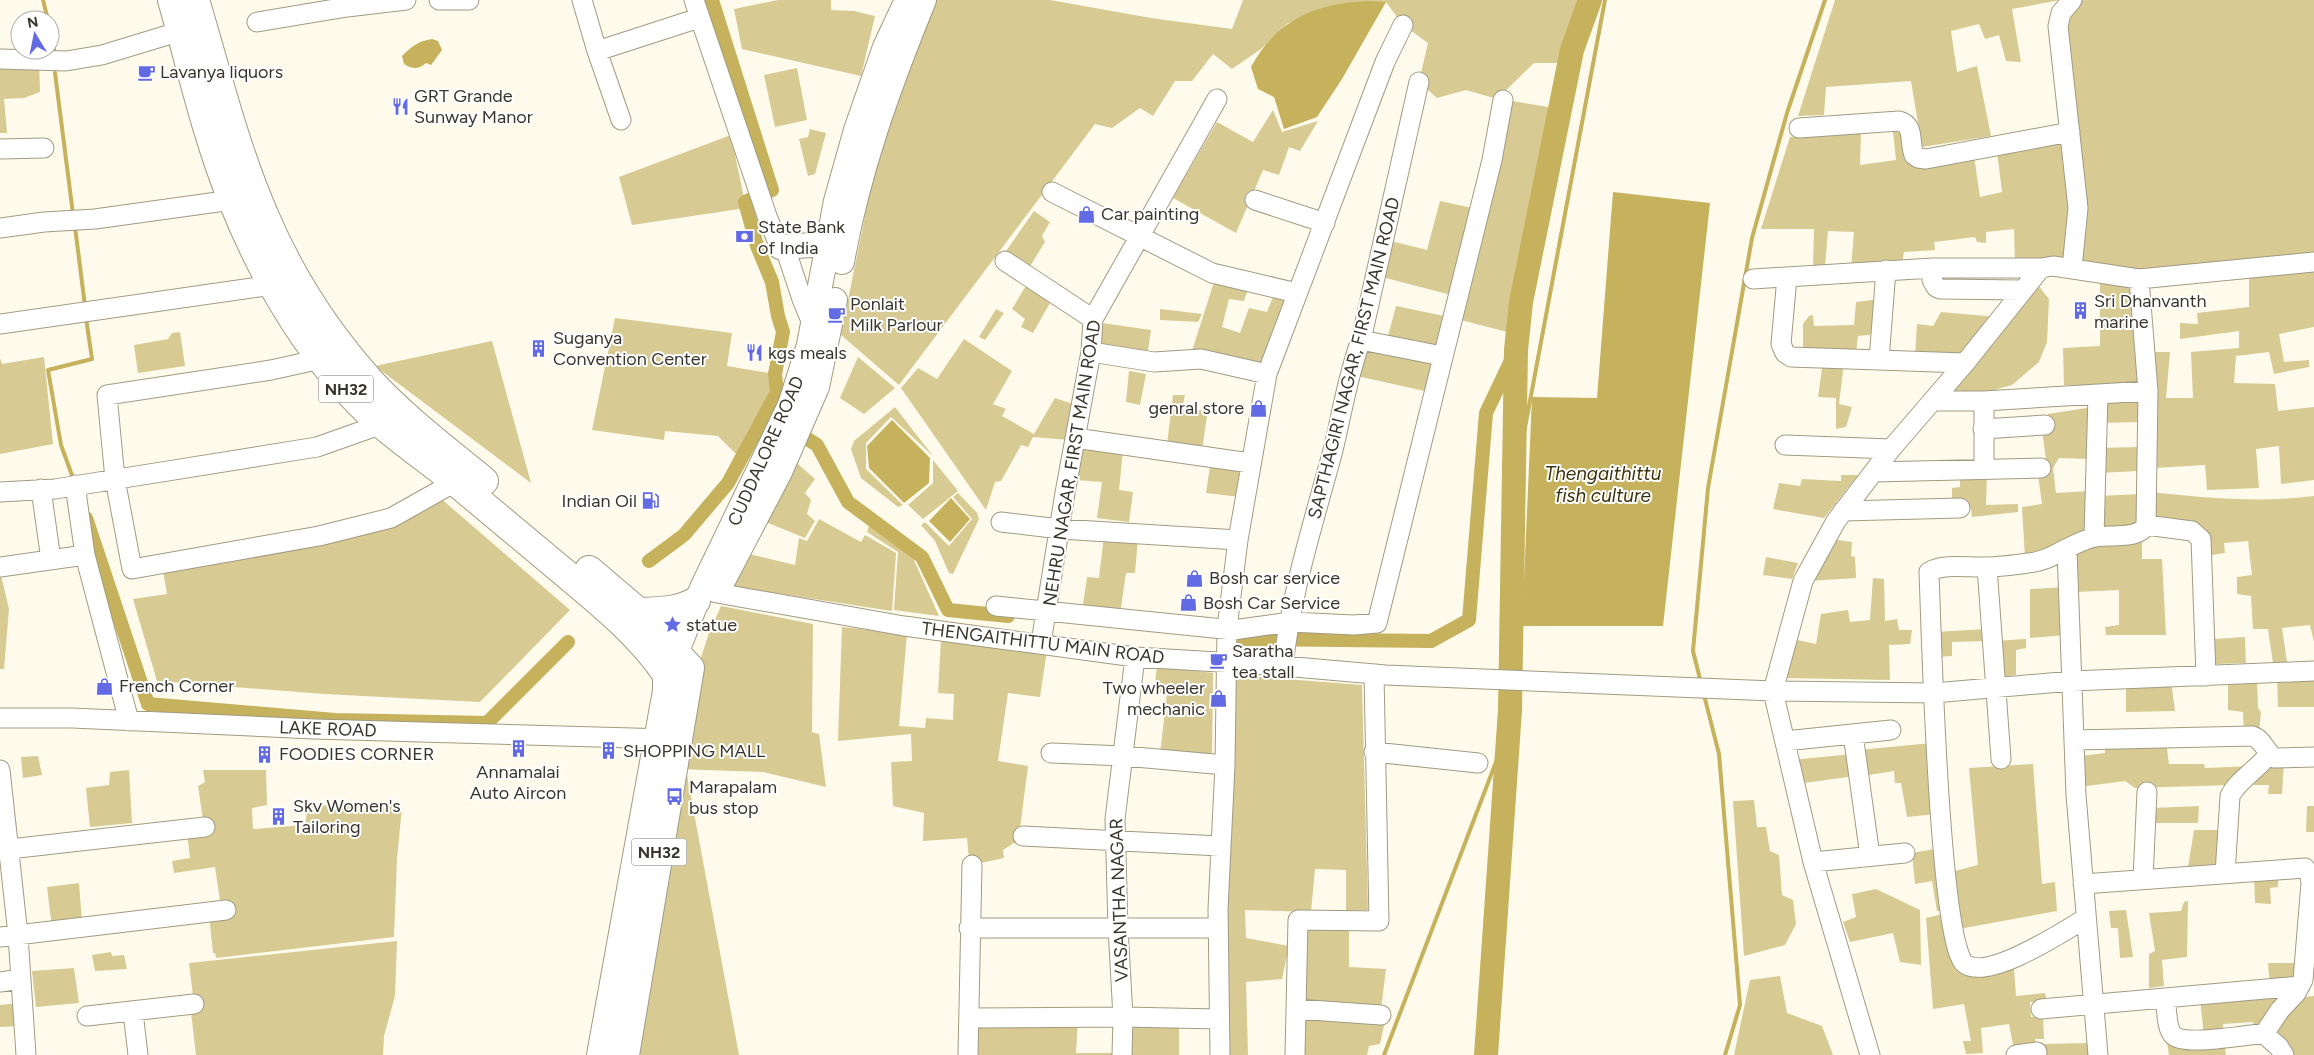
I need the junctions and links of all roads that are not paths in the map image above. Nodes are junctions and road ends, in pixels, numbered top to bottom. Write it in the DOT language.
graph roads {
  1 [pos="172,0"];
  2 [pos="195,0"];
  3 [pos="406,0"];
  4 [pos="440,0"];
  5 [pos="469,0"];
  6 [pos="582,0"];
  7 [pos="694,0"];
  8 [pos="907,0"];
  9 [pos="924,0"];
  10 [pos="2072,0"];
  11 [pos="347,3"];
  12 [pos="699,18"];
  13 [pos="257,22"];
  14 [pos="1403,25"];
  15 [pos="181,31"];
  16 [pos="597,51"];
  17 [pos="0,59"];
  18 [pos="1419,82"];
  19 [pos="1217,98"];
  20 [pos="1503,100"];
  21 [pos="621,120"];
  22 [pos="1799,128"];
  23 [pos="2070,132"];
  24 [pos="44,148"];
  25 [pos="0,149"];
  26 [pos="1052,192"];
  27 [pos="232,200"];
  28 [pos="1255,200"];
  29 [pos="1325,223"];
  30 [pos="0,228"];
  31 [pos="1139,238"];
  32 [pos="828,244"];
  33 [pos="780,247"];
  34 [pos="1005,261"];
  35 [pos="2314,262"];
  36 [pos="1932,268"];
  37 [pos="2041,268"];
  38 [pos="2072,268"];
  39 [pos="1886,270"];
  40 [pos="1787,277"];
  41 [pos="1753,279"];
  42 [pos="2139,279"];
  43 [pos="273,285"];
  44 [pos="2022,290"];
  45 [pos="1297,293"];
  46 [pos="1093,319"];
  47 [pos="0,324"];
  48 [pos="1361,340"];
  49 [pos="818,343"];
  50 [pos="331,352"];
  51 [pos="1091,352"];
  52 [pos="1442,356"];
  53 [pos="1880,360"];
  54 [pos="1965,363"];
  55 [pos="1266,374"];
  56 [pos="2148,391"];
  57 [pos="2098,394"];
  58 [pos="1934,401"];
  59 [pos="1984,401"];
  60 [pos="382,424"];
  61 [pos="2045,425"];
  62 [pos="1983,428"];
  63 [pos="1075,438"];
  64 [pos="1786,445"];
  65 [pos="1891,449"];
  66 [pos="1250,463"];
  67 [pos="2041,468"];
  68 [pos="1984,469"];
  69 [pos="1874,472"];
  70 [pos="115,479"];
  71 [pos="456,482"];
  72 [pos="75,485"];
  73 [pos="41,490"];
  74 [pos="0,492"];
  75 [pos="1960,508"];
  76 [pos="1843,511"];
  77 [pos="1001,522"];
  78 [pos="2146,525"];
  79 [pos="1060,529"];
  80 [pos="2094,537"];
  81 [pos="1238,540"];
  82 [pos="2067,550"];
  83 [pos="85,555"];
  84 [pos="51,560"];
  85 [pos="564,560"];
  86 [pos="0,567"];
  87 [pos="1987,567"];
  88 [pos="705,594"];
  89 [pos="996,606"];
  90 [pos="638,612"];
  91 [pos="1047,614"];
  92 [pos="1289,628"];
  93 [pos="1042,640"];
  94 [pos="1226,644"];
  95 [pos="1135,657"];
  96 [pos="1284,659"];
  97 [pos="680,669"];
  98 [pos="2314,671"];
  99 [pos="1380,675"];
  100 [pos="2206,676"];
  101 [pos="2072,681"];
  102 [pos="1996,688"];
  103 [pos="1773,691"];
  104 [pos="1934,693"];
  105 [pos="0,718"];
  106 [pos="129,721"];
  107 [pos="1891,730"];
  108 [pos="1853,734"];
  109 [pos="667,739"];
  110 [pos="2074,740"];
  111 [pos="1785,741"];
  112 [pos="1374,752"];
  113 [pos="1051,753"];
  114 [pos="2269,754"];
  115 [pos="1124,756"];
  116 [pos="2314,757"];
  117 [pos="2001,759"];
  118 [pos="1478,763"];
  119 [pos="1225,766"];
  120 [pos="0,770"];
  121 [pos="2147,792"];
  122 [pos="205,828"];
  123 [pos="1023,836"];
  124 [pos="1115,841"];
  125 [pos="1220,846"];
  126 [pos="4,849"];
  127 [pos="1904,853"];
  128 [pos="1870,856"];
  129 [pos="1813,862"];
  130 [pos="972,865"];
  131 [pos="2225,874"];
  132 [pos="2143,879"];
  133 [pos="2083,884"];
  134 [pos="226,910"];
  135 [pos="2086,918"];
  136 [pos="969,928"];
  137 [pos="1118,928"];
  138 [pos="1218,928"];
  139 [pos="9,936"];
  140 [pos="2310,940"];
  141 [pos="20,979"];
  142 [pos="0,982"];
  143 [pos="2300,986"];
  144 [pos="2165,998"];
  145 [pos="194,1004"];
  146 [pos="2092,1004"];
  147 [pos="1296,1009"];
  148 [pos="2041,1009"];
  149 [pos="134,1012"];
  150 [pos="1381,1015"];
  151 [pos="87,1016"];
  152 [pos="1123,1017"];
  153 [pos="969,1018"];
  154 [pos="1219,1019"];
  155 [pos="2264,1034"];
  156 [pos="2036,1052"];
  157 [pos="26,1055"];
  158 [pos="138,1055"];
  159 [pos="601,1055"];
  160 [pos="625,1055"];
  161 [pos="968,1055"];
  162 [pos="1122,1055"];
  163 [pos="1220,1055"];
  164 [pos="1295,1055"];
  165 [pos="1870,1055"];
  166 [pos="2016,1055"];
  167 [pos="2098,1055"];
  168 [pos="2284,1055"];
  1 -- 15 [label="highway, NH32"];
  2 -- 50 [label="highway, NH32"];
  3 -- 11 [label="street"];
  4 -- 5 [label="street"];
  6 -- 16 [label="street"];
  7 -- 12 [label="street"];
  8 -- 32 [label="main road, CUDDALORE ROAD"];
  9 -- 49 [label="main road, CUDDALORE ROAD"];
  10 -- 23 [label="street"];
  11 -- 13 [label="street"];
  12 -- 16 [label="street"];
  12 -- 33 [label="street"];
  14 -- 29 [label="street"];
  15 -- 17 [label="street"];
  15 -- 27 [label="highway, NH32"];
  16 -- 21 [label="street"];
  18 -- 48 [label="street, SAPTHAGIRI NAGAR, FIRST MAIN ROAD"];
  19 -- 31 [label="street, NEHRU NAGAR, FIRST MAIN ROAD"];
  20 -- 52 [label="street"];
  22 -- 23 [label="street"];
  23 -- 38 [label="street"];
  24 -- 25 [label="street"];
  26 -- 31 [label="street"];
  27 -- 30 [label="street"];
  27 -- 43 [label="highway, NH32"];
  28 -- 29 [label="street"];
  29 -- 45 [label="street"];
  31 -- 45 [label="street"];
  31 -- 46 [label="street, NEHRU NAGAR, FIRST MAIN ROAD"];
  32 -- 33 [label="main road"];
  32 -- 49 [label="main road, CUDDALORE ROAD"];
  33 -- 49 [label="street"];
  34 -- 46 [label="street"];
  35 -- 42 [label="street"];
  36 -- 37 [label="street"];
  36 -- 39 [label="street"];
  36 -- 44 [label="street"];
  37 -- 38 [label="street"];
  37 -- 44 [label="street"];
  38 -- 42 [label="street"];
  39 -- 40 [label="street"];
  39 -- 53 [label="street"];
  40 -- 41 [label="street"];
  40 -- 53 [label="street"];
  42 -- 56 [label="street"];
  43 -- 47 [label="street"];
  43 -- 50 [label="highway, NH32"];
  44 -- 54 [label="street"];
  45 -- 55 [label="street"];
  46 -- 51 [label="street, NEHRU NAGAR, FIRST MAIN ROAD"];
  48 -- 52 [label="street"];
  48 -- 92 [label="street, SAPTHAGIRI NAGAR, FIRST MAIN ROAD"];
  49 -- 88 [label="main road, CUDDALORE ROAD"];
  50 -- 60 [label="highway, NH32"];
  50 -- 70 [label="street"];
  50 -- 85 [label="highway, NH32"];
  51 -- 55 [label="street"];
  51 -- 63 [label="street, NEHRU NAGAR, FIRST MAIN ROAD"];
  52 -- 92 [label="street"];
  53 -- 54 [label="street"];
  54 -- 58 [label="street"];
  55 -- 66 [label="street"];
  56 -- 57 [label="street"];
  56 -- 78 [label="street"];
  57 -- 59 [label="street"];
  57 -- 80 [label="street"];
  58 -- 59 [label="street"];
  58 -- 65 [label="street"];
  59 -- 62 [label="street"];
  60 -- 70 [label="street"];
  60 -- 71 [label="highway, NH32"];
  61 -- 62 [label="street"];
  62 -- 68 [label="street"];
  63 -- 66 [label="street"];
  63 -- 79 [label="street, NEHRU NAGAR, FIRST MAIN ROAD"];
  64 -- 65 [label="street"];
  65 -- 69 [label="street"];
  66 -- 81 [label="street"];
  67 -- 68 [label="street"];
  68 -- 69 [label="street"];
  69 -- 76 [label="street"];
  70 -- 71 [label="street"];
  70 -- 72 [label="street"];
  71 -- 85 [label="highway, NH32"];
  72 -- 73 [label="street"];
  72 -- 83 [label="street"];
  73 -- 74 [label="street"];
  73 -- 84 [label="street"];
  75 -- 76 [label="street"];
  76 -- 103 [label="street"];
  77 -- 79 [label="street"];
  78 -- 80 [label="street"];
  78 -- 100 [label="street"];
  79 -- 81 [label="street"];
  79 -- 91 [label="street, NEHRU NAGAR, FIRST MAIN ROAD"];
  80 -- 82 [label="street"];
  81 -- 94 [label="street"];
  82 -- 87 [label="street"];
  82 -- 101 [label="street"];
  83 -- 84 [label="street"];
  83 -- 106 [label="street"];
  84 -- 86 [label="street"];
  85 -- 90 [label="highway, NH32"];
  85 -- 97 [label="highway, NH32"];
  87 -- 102 [label="street"];
  87 -- 104 [label="street"];
  88 -- 90 [label="highway"];
  88 -- 93 [label="street, THENGAITHITTU MAIN ROAD"];
  88 -- 97 [label="main road, CUDDALORE ROAD"];
  89 -- 91 [label="street"];
  90 -- 97 [label="highway, NH32"];
  91 -- 93 [label="street, NEHRU NAGAR, FIRST MAIN ROAD"];
  91 -- 94 [label="street"];
  92 -- 94 [label="street"];
  92 -- 96 [label="street, SAPTHAGIRI NAGAR, FIRST MAIN ROAD"];
  93 -- 95 [label="street, THENGAITHITTU MAIN ROAD"];
  94 -- 95 [label="street, THENGAITHITTU MAIN ROAD"];
  94 -- 96 [label="street, THENGAITHITTU MAIN ROAD"];
  94 -- 119 [label="street"];
  95 -- 115 [label="street, VASANTHA NAGAR"];
  96 -- 99 [label="street, THENGAITHITTU MAIN ROAD"];
  97 -- 109 [label="highway, NH32"];
  98 -- 100 [label="street, THENGAITHITTU MAIN ROAD"];
  99 -- 103 [label="street, THENGAITHITTU MAIN ROAD"];
  99 -- 112 [label="street"];
  100 -- 101 [label="street, THENGAITHITTU MAIN ROAD"];
  101 -- 102 [label="street, THENGAITHITTU MAIN ROAD"];
  101 -- 110 [label="street"];
  102 -- 104 [label="street, THENGAITHITTU MAIN ROAD"];
  102 -- 117 [label="street"];
  103 -- 104 [label="street, THENGAITHITTU MAIN ROAD"];
  103 -- 111 [label="street"];
  104 -- 135 [label="street"];
  105 -- 106 [label="street, LAKE ROAD"];
  106 -- 109 [label="street, LAKE ROAD"];
  107 -- 108 [label="street"];
  108 -- 111 [label="street"];
  108 -- 128 [label="street"];
  109 -- 159 [label="highway, NH32"];
  109 -- 160 [label="highway, NH32"];
  110 -- 114 [label="street"];
  110 -- 133 [label="street"];
  111 -- 129 [label="street"];
  112 -- 118 [label="street"];
  112 -- 147 [label="street"];
  113 -- 115 [label="street"];
  114 -- 116 [label="street"];
  114 -- 131 [label="street"];
  115 -- 119 [label="street"];
  115 -- 124 [label="street, VASANTHA NAGAR"];
  119 -- 125 [label="street"];
  120 -- 126 [label="street"];
  121 -- 132 [label="street"];
  122 -- 126 [label="street"];
  123 -- 124 [label="street"];
  124 -- 125 [label="street"];
  124 -- 137 [label="street, VASANTHA NAGAR"];
  125 -- 138 [label="street"];
  126 -- 139 [label="street"];
  127 -- 128 [label="street"];
  128 -- 129 [label="street"];
  129 -- 165 [label="street"];
  130 -- 136 [label="street"];
  131 -- 132 [label="street"];
  131 -- 140 [label="street"];
  132 -- 133 [label="street"];
  133 -- 135 [label="street"];
  134 -- 139 [label="street"];
  135 -- 146 [label="street"];
  136 -- 137 [label="street"];
  136 -- 153 [label="street"];
  137 -- 138 [label="street"];
  137 -- 152 [label="street, VASANTHA NAGAR"];
  138 -- 154 [label="street"];
  139 -- 141 [label="street"];
  140 -- 143 [label="street"];
  141 -- 142 [label="street"];
  141 -- 157 [label="street"];
  143 -- 144 [label="street"];
  143 -- 155 [label="street"];
  144 -- 146 [label="street"];
  144 -- 155 [label="street"];
  145 -- 149 [label="street"];
  146 -- 148 [label="street"];
  146 -- 167 [label="street"];
  147 -- 150 [label="street"];
  147 -- 164 [label="street"];
  149 -- 151 [label="street"];
  149 -- 158 [label="street"];
  152 -- 153 [label="street"];
  152 -- 154 [label="street"];
  152 -- 162 [label="street, VASANTHA NAGAR"];
  153 -- 161 [label="street"];
  154 -- 163 [label="street"];
  155 -- 168 [label="street"];
  156 -- 166 [label="street"];
}
